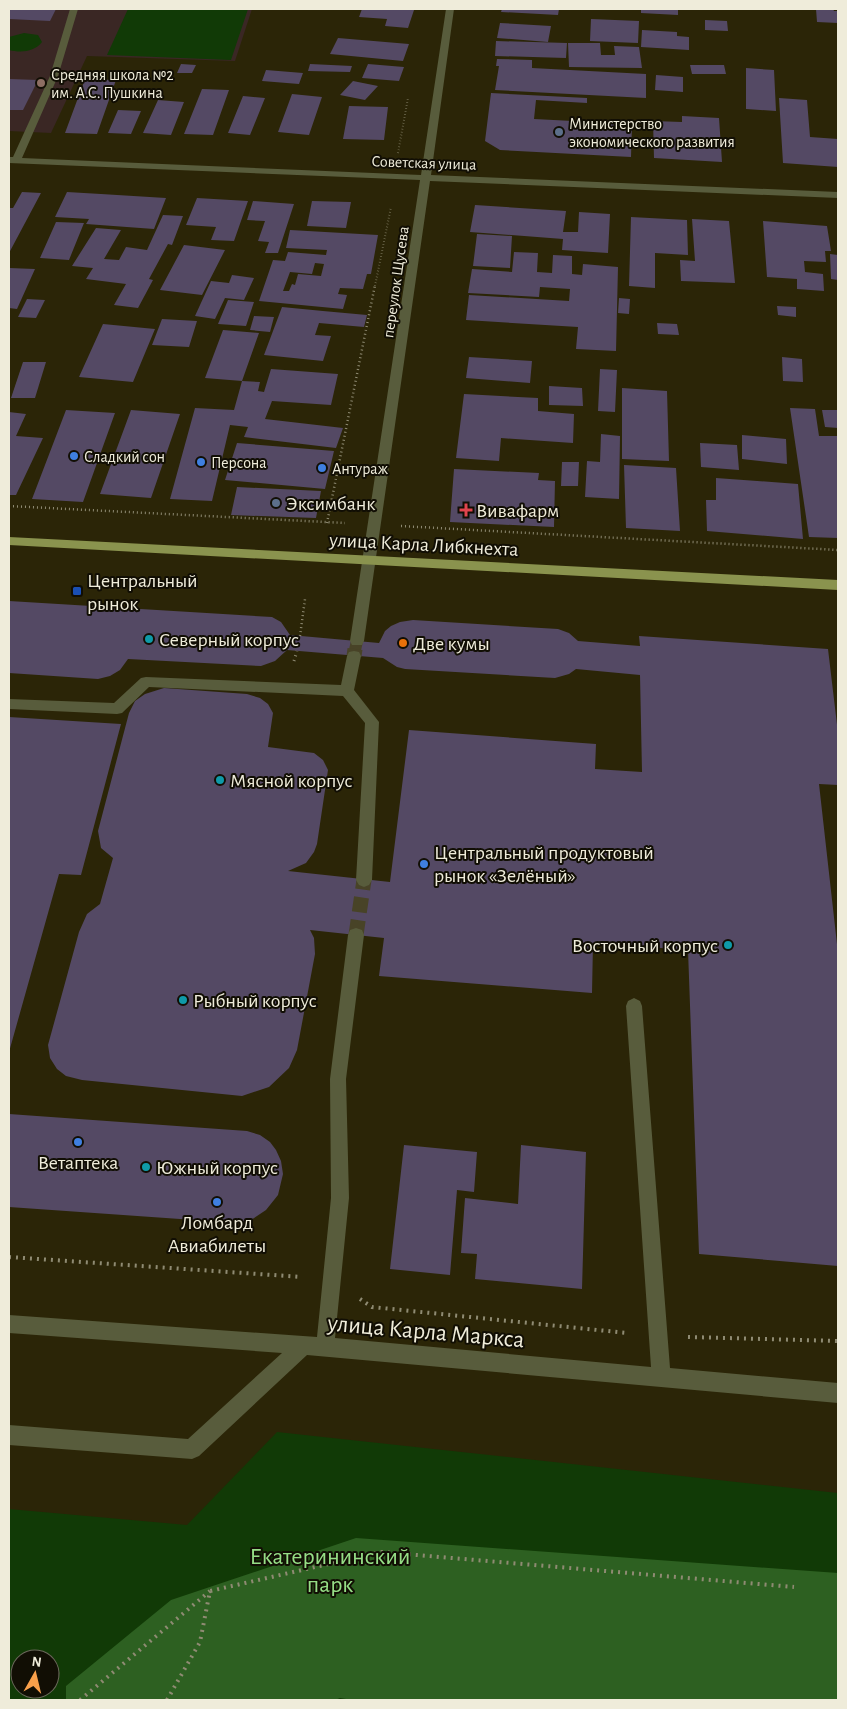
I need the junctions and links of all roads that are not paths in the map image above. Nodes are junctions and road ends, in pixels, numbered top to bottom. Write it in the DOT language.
graph roads {
  1 [pos="74,9"];
  2 [pos="450,9"];
  3 [pos="12,161"];
  4 [pos="427,176"];
  5 [pos="838,195"];
  6 [pos="9,541"];
  7 [pos="370,560"];
  8 [pos="838,585"];
  9 [pos="356,641"];
  10 [pos="354,656"];
  11 [pos="347,691"];
  12 [pos="9,704"];
  13 [pos="364,880"];
  14 [pos="356,935"];
  15 [pos="634,1006"];
  16 [pos="9,1324"];
  17 [pos="304,1345"];
  18 [pos="325,1347"];
  19 [pos="661,1377"];
  20 [pos="838,1393"];
  21 [pos="9,1435"];
  1 -- 3 [label="street"];
  2 -- 4 [label="street, переулок Щусева"];
  3 -- 4 [label="street, Советская улица"];
  4 -- 5 [label="street, Советская улица"];
  4 -- 7 [label="street, переулок Щусева"];
  6 -- 7 [label="main road, улица Карла Либкнехта"];
  7 -- 8 [label="main road, улица Карла Либкнехта"];
  7 -- 9 [label="street, переулок Щусева"];
  10 -- 11 [label="street"];
  11 -- 12 [label="street"];
  11 -- 13 [label="street"];
  14 -- 18 [label="street"];
  15 -- 19 [label="street"];
  16 -- 17 [label="street, улица Карла Маркса"];
  17 -- 18 [label="street, улица Карла Маркса"];
  17 -- 21 [label="street"];
  18 -- 19 [label="street, улица Карла Маркса"];
  19 -- 20 [label="street, улица Карла Маркса"];
}
